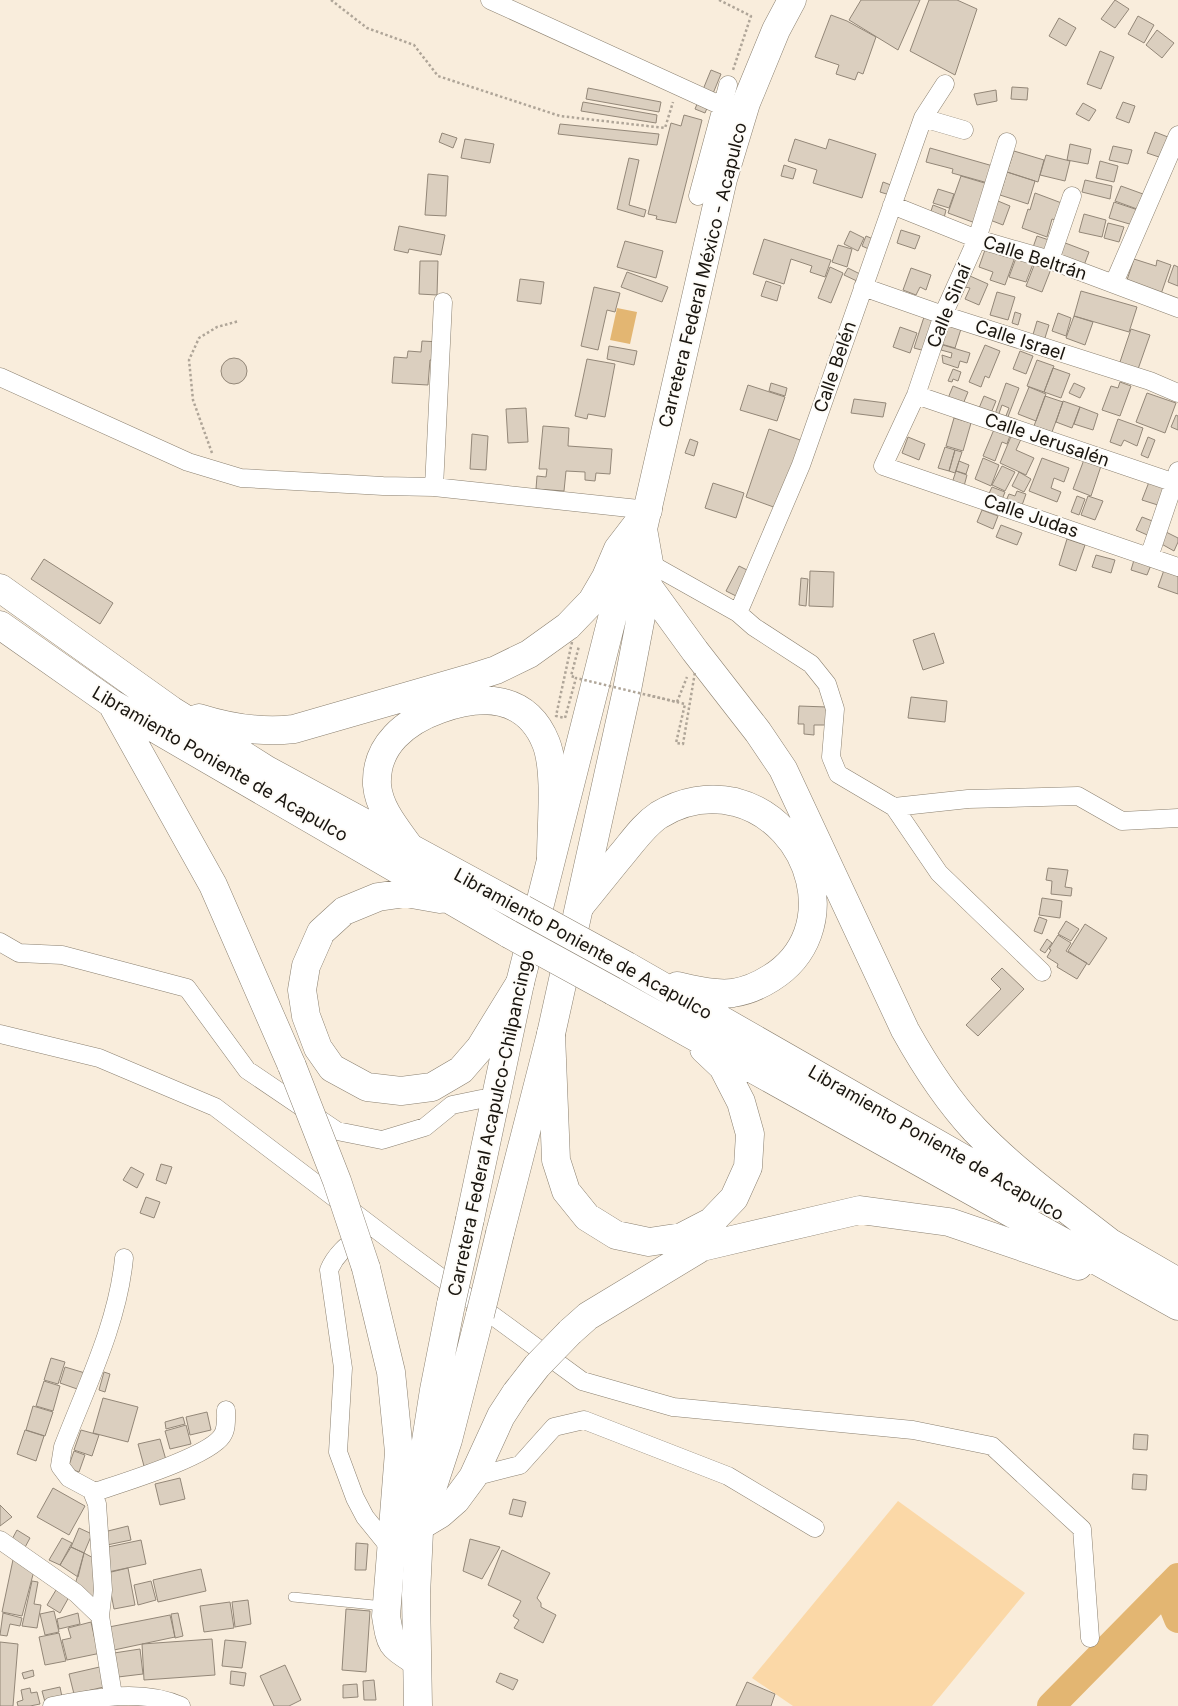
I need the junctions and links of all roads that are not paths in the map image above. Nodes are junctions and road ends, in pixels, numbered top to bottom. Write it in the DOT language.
graph roads {
  1 [pos="490,0"];
  2 [pos="792,0"];
  3 [pos="945,84"];
  4 [pos="728,85"];
  5 [pos="722,106"];
  6 [pos="923,118"];
  7 [pos="964,130"];
  8 [pos="1178,135"];
  9 [pos="1007,142"];
  10 [pos="698,196"];
  11 [pos="1072,196"];
  12 [pos="892,205"];
  13 [pos="977,239"];
  14 [pos="1050,260"];
  15 [pos="1114,283"];
  16 [pos="863,286"];
  17 [pos="443,302"];
  18 [pos="1178,308"];
  19 [pos="943,315"];
  20 [pos="0,377"];
  21 [pos="1178,393"];
  22 [pos="916,395"];
  23 [pos="883,466"];
  24 [pos="1177,480"];
  25 [pos="434,487"];
  26 [pos="645,520"];
  27 [pos="1149,557"];
  28 [pos="1178,567"];
  29 [pos="648,574"];
  30 [pos="0,588"];
  31 [pos="738,613"];
  32 [pos="0,625"];
  33 [pos="111,703"];
  34 [pos="171,710"];
  35 [pos="894,807"];
  36 [pos="1178,818"];
  37 [pos="412,850"];
  38 [pos="551,857"];
  39 [pos="456,902"];
  40 [pos="580,906"];
  41 [pos="0,942"];
  42 [pos="1042,972"];
  43 [pos="653,980"];
  44 [pos="520,983"];
  45 [pos="685,1030"];
  46 [pos="0,1034"];
  47 [pos="551,1034"];
  48 [pos="495,1099"];
  49 [pos="372,1227"];
  50 [pos="1113,1245"];
  51 [pos="124,1258"];
  52 [pos="1178,1282"];
  53 [pos="1151,1291"];
  54 [pos="1178,1306"];
  55 [pos="226,1410"];
  56 [pos="473,1478"];
  57 [pos="95,1492"];
  58 [pos="420,1518"];
  59 [pos="815,1528"];
  60 [pos="0,1540"];
  61 [pos="391,1549"];
  62 [pos="293,1597"];
  63 [pos="386,1606"];
  64 [pos="100,1616"];
  65 [pos="1090,1638"];
  66 [pos="416,1661"];
  67 [pos="113,1696"];
  68 [pos="52,1706"];
  69 [pos="182,1706"];
  70 [pos="418,1706"];
  1 -- 5 [label="street"];
  2 -- 26 [label="main road, Carretera Federal México - Acapulco"];
  3 -- 6 [label="street, Calle Belén"];
  4 -- 5 [label="street"];
  5 -- 10 [label="street"];
  6 -- 7 [label="street"];
  6 -- 12 [label="street, Calle Belén"];
  8 -- 15 [label="street"];
  9 -- 13 [label="street, Calle Sinaí"];
  11 -- 14 [label="street"];
  12 -- 13 [label="street, Calle Beltrán"];
  12 -- 16 [label="street, Calle Belén"];
  13 -- 14 [label="street, Calle Beltrán"];
  13 -- 19 [label="street, Calle Sinaí"];
  14 -- 15 [label="street, Calle Beltrán"];
  15 -- 18 [label="street, Calle Beltrán"];
  16 -- 19 [label="street, Calle Israel"];
  16 -- 31 [label="street, Calle Belén"];
  17 -- 25 [label="street"];
  19 -- 21 [label="street, Calle Israel"];
  19 -- 22 [label="street, Calle Sinaí"];
  20 -- 25 [label="street"];
  22 -- 23 [label="street, Calle Sinaí"];
  22 -- 24 [label="street, Calle Jerusalén"];
  23 -- 27 [label="street, Calle Judas"];
  24 -- 27 [label="street"];
  25 -- 26 [label="street"];
  26 -- 29 [label="main road, Carretera Federal Acapulco-Chilpancingo"];
  26 -- 34 [label="main road"];
  26 -- 38 [label="main road, Carretera Federal Acapulco-Chilpancingo"];
  27 -- 28 [label="street, Calle Judas"];
  29 -- 31 [label="street"];
  29 -- 40 [label="main road, Carretera Federal Acapulco-Chilpancingo"];
  29 -- 50 [label="main road"];
  30 -- 34 [label="main road, Libramiento Poniente de Acapulco"];
  31 -- 35 [label="street"];
  32 -- 33 [label="main road, Libramiento Poniente de Acapulco"];
  33 -- 39 [label="main road, Libramiento Poniente de Acapulco"];
  33 -- 61 [label="main road, bridge"];
  34 -- 37 [label="main road, Libramiento Poniente de Acapulco"];
  35 -- 36 [label="street"];
  35 -- 42 [label="street"];
  37 -- 38 [label="main road"];
  37 -- 43 [label="main road, Libramiento Poniente de Acapulco, bridge"];
  38 -- 44 [label="main road, Carretera Federal Acapulco-Chilpancingo"];
  39 -- 44 [label="main road"];
  39 -- 45 [label="main road, Libramiento Poniente de Acapulco, bridge"];
  40 -- 43 [label="main road"];
  40 -- 47 [label="main road, Carretera Federal Acapulco-Chilpancingo"];
  41 -- 48 [label="street"];
  43 -- 50 [label="main road, Libramiento Poniente de Acapulco"];
  44 -- 48 [label="main road, Carretera Federal Acapulco-Chilpancingo"];
  45 -- 47 [label="main road"];
  45 -- 53 [label="main road, Libramiento Poniente de Acapulco"];
  46 -- 49 [label="street"];
  47 -- 58 [label="main road, Carretera Federal Acapulco-Chilpancingo, bridge"];
  48 -- 58 [label="main road, Carretera Federal Acapulco-Chilpancingo, bridge"];
  49 -- 61 [label="street"];
  49 -- 65 [label="street"];
  50 -- 52 [label="main road, Libramiento Poniente de Acapulco"];
  51 -- 57 [label="street"];
  53 -- 54 [label="main road, Libramiento Poniente de Acapulco"];
  53 -- 56 [label="main road, bridge"];
  55 -- 57 [label="street"];
  56 -- 58 [label="main road"];
  56 -- 59 [label="street"];
  57 -- 64 [label="street"];
  58 -- 66 [label="main road, Carretera Federal Acapulco-Chilpancingo"];
  60 -- 64 [label="street"];
  61 -- 63 [label="main road"];
  62 -- 63 [label="lane"];
  63 -- 66 [label="main road"];
  64 -- 67 [label="street"];
  66 -- 70 [label="main road, Carretera Federal Acapulco-Chilpancingo"];
  67 -- 68 [label="street"];
  67 -- 69 [label="street"];
}
